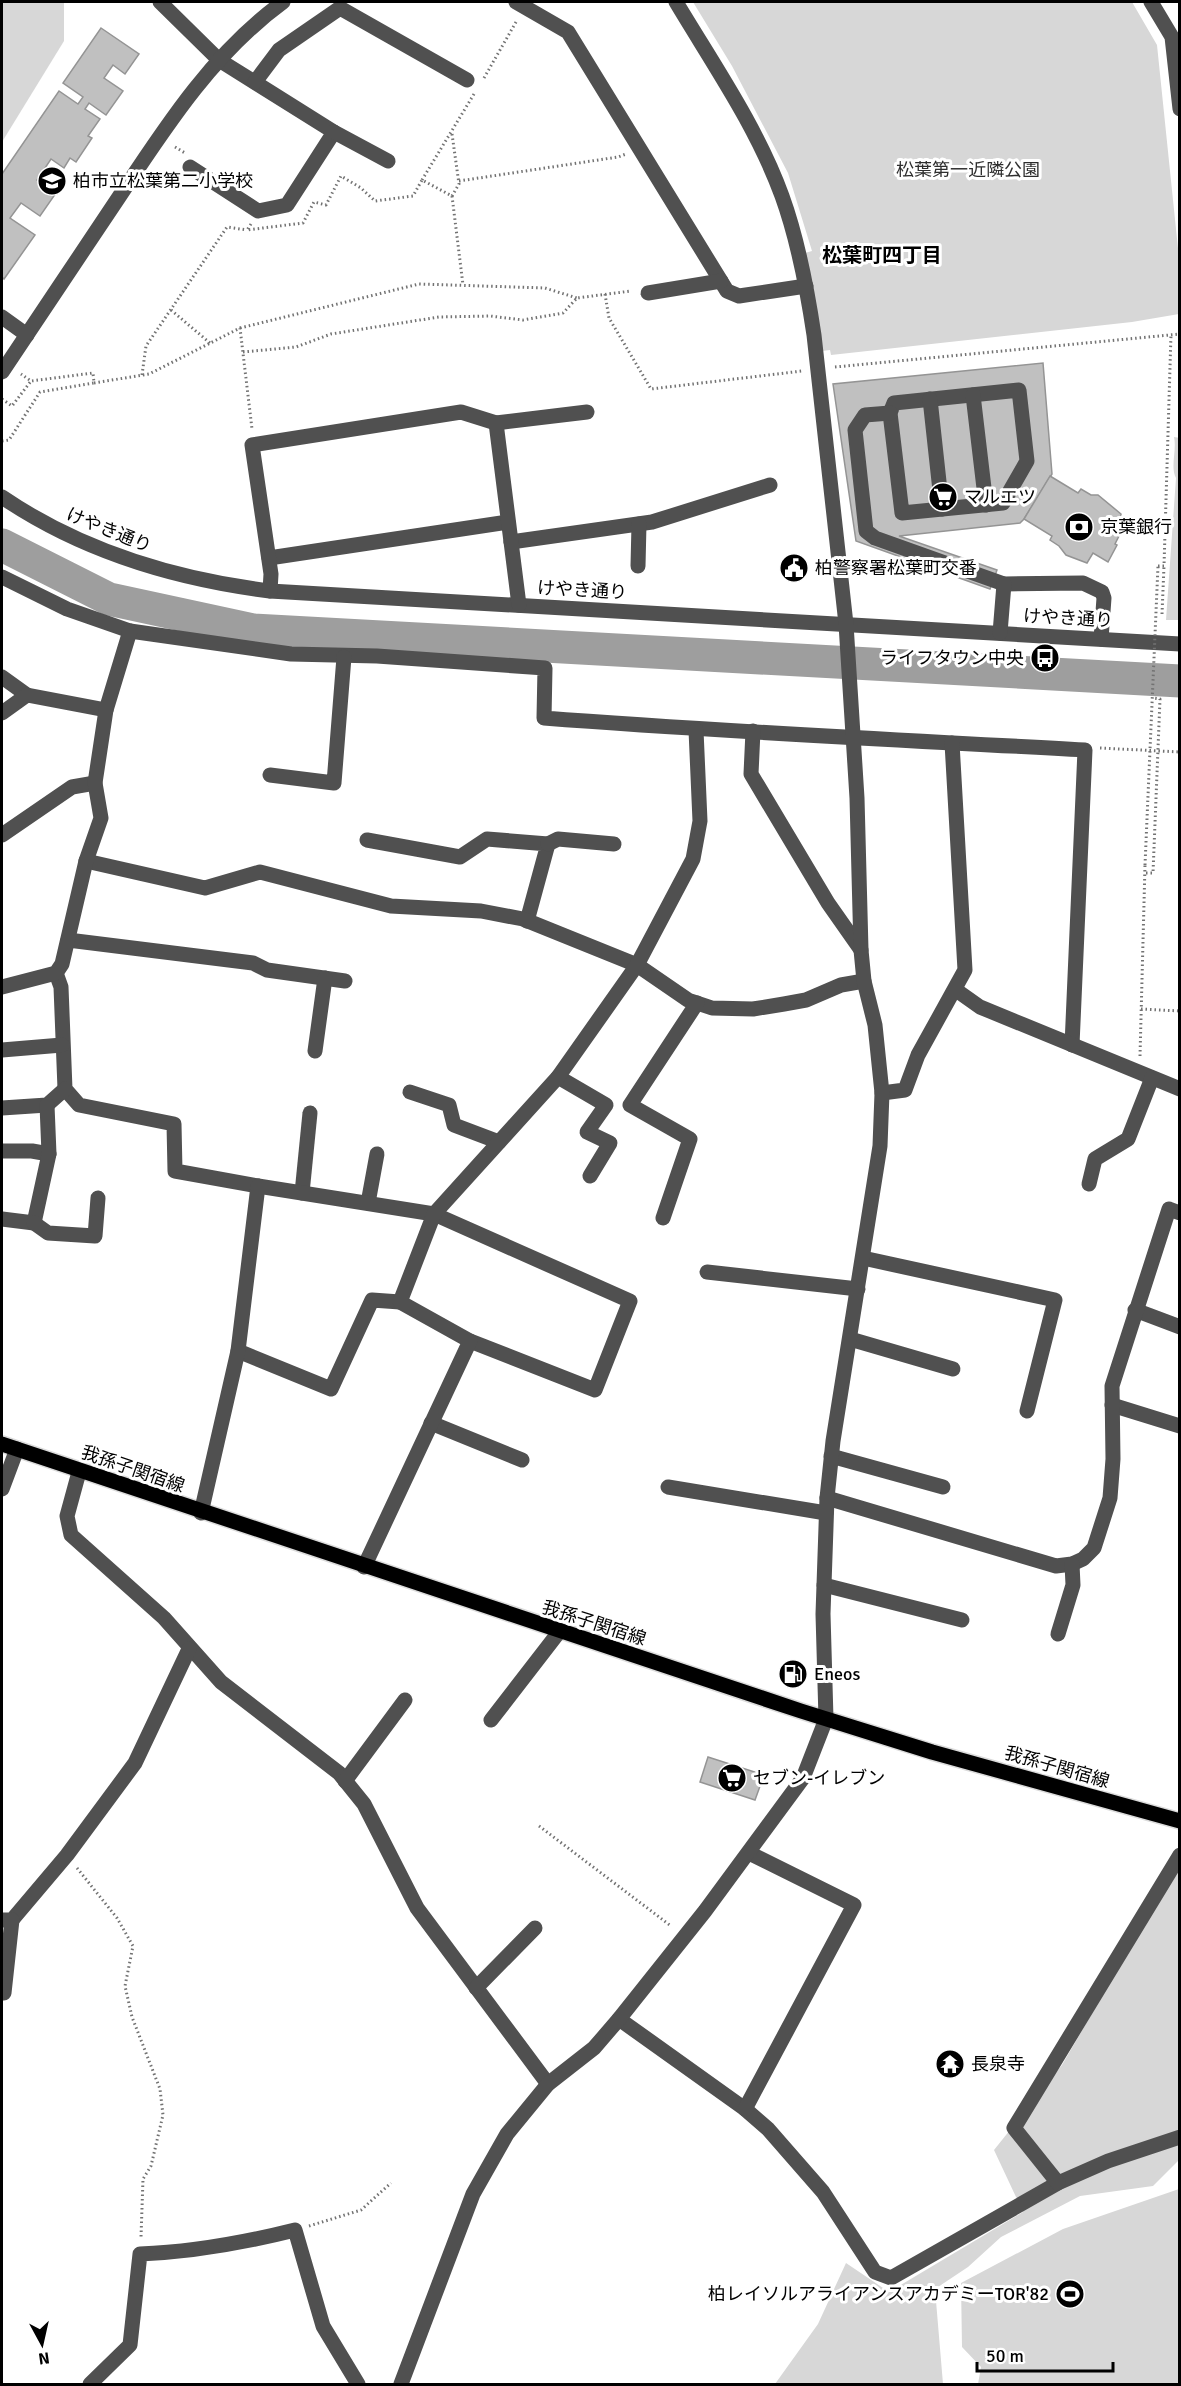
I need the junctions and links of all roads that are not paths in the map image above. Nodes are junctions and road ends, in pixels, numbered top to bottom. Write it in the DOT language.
graph roads {
  1 [pos="160,2"];
  2 [pos="283,2"];
  3 [pos="676,2"];
  4 [pos="1151,2"];
  5 [pos="521,4"];
  6 [pos="219,60"];
  7 [pos="255,82"];
  8 [pos="472,84"];
  9 [pos="1179,109"];
  10 [pos="334,132"];
  11 [pos="388,161"];
  12 [pos="190,167"];
  13 [pos="721,281"];
  14 [pos="806,286"];
  15 [pos="648,293"];
  16 [pos="2,317"];
  17 [pos="27,334"];
  18 [pos="2,372"];
  19 [pos="974,395"];
  20 [pos="930,399"];
  21 [pos="587,412"];
  22 [pos="890,413"];
  23 [pos="496,423"];
  24 [pos="770,485"];
  25 [pos="2,497"];
  26 [pos="986,505"];
  27 [pos="942,509"];
  28 [pos="508,522"];
  29 [pos="639,524"];
  30 [pos="511,542"];
  31 [pos="268,558"];
  32 [pos="638,566"];
  33 [pos="2,577"];
  34 [pos="1004,584"];
  35 [pos="270,591"];
  36 [pos="519,605"];
  37 [pos="846,624"];
  38 [pos="130,631"];
  39 [pos="1000,633"];
  40 [pos="1101,639"];
  41 [pos="1179,644"];
  42 [pos="344,657"];
  43 [pos="2,677"];
  44 [pos="27,695"];
  45 [pos="106,710"];
  46 [pos="2,713"];
  47 [pos="696,730"];
  48 [pos="753,731"];
  49 [pos="852,736"];
  50 [pos="952,743"];
  51 [pos="270,776"];
  52 [pos="95,783"];
  53 [pos="2,835"];
  54 [pos="367,840"];
  55 [pos="548,844"];
  56 [pos="614,844"];
  57 [pos="86,861"];
  58 [pos="527,921"];
  59 [pos="68,940"];
  60 [pos="861,950"];
  61 [pos="637,965"];
  62 [pos="56,973"];
  63 [pos="325,978"];
  64 [pos="345,981"];
  65 [pos="864,981"];
  66 [pos="2,987"];
  67 [pos="956,990"];
  68 [pos="697,1003"];
  69 [pos="62,1045"];
  70 [pos="1072,1046"];
  71 [pos="2,1050"];
  72 [pos="315,1051"];
  73 [pos="1145,1075"];
  74 [pos="558,1077"];
  75 [pos="64,1089"];
  76 [pos="1179,1089"];
  77 [pos="410,1092"];
  78 [pos="882,1094"];
  79 [pos="47,1105"];
  80 [pos="2,1108"];
  81 [pos="310,1113"];
  82 [pos="500,1142"];
  83 [pos="2,1151"];
  84 [pos="49,1154"];
  85 [pos="377,1154"];
  86 [pos="590,1176"];
  87 [pos="1089,1184"];
  88 [pos="258,1186"];
  89 [pos="302,1192"];
  90 [pos="98,1198"];
  91 [pos="368,1203"];
  92 [pos="1179,1213"];
  93 [pos="434,1214"];
  94 [pos="663,1218"];
  95 [pos="2,1219"];
  96 [pos="34,1223"];
  97 [pos="863,1258"];
  98 [pos="707,1272"];
  99 [pos="858,1289"];
  100 [pos="400,1302"];
  101 [pos="1135,1310"];
  102 [pos="1179,1327"];
  103 [pos="850,1339"];
  104 [pos="470,1341"];
  105 [pos="238,1351"];
  106 [pos="953,1370"];
  107 [pos="1112,1405"];
  108 [pos="1026,1411"];
  109 [pos="431,1423"];
  110 [pos="1179,1426"];
  111 [pos="2,1444"];
  112 [pos="17,1449"];
  113 [pos="831,1456"];
  114 [pos="522,1460"];
  115 [pos="79,1472"];
  116 [pos="668,1487"];
  117 [pos="943,1487"];
  118 [pos="2,1490"];
  119 [pos="826,1506"];
  120 [pos="201,1513"];
  121 [pos="1072,1564"];
  122 [pos="364,1567"];
  123 [pos="824,1585"];
  124 [pos="962,1620"];
  125 [pos="559,1632"];
  126 [pos="1058,1634"];
  127 [pos="189,1649"];
  128 [pos="405,1700"];
  129 [pos="826,1719"];
  130 [pos="491,1720"];
  131 [pos="345,1780"];
  132 [pos="1179,1821"];
  133 [pos="749,1853"];
  134 [pos="1179,1855"];
  135 [pos="7,1920"];
  136 [pos="536,1928"];
  137 [pos="476,1988"];
  138 [pos="2,1993"];
  139 [pos="620,2019"];
  140 [pos="548,2084"];
  141 [pos="745,2109"];
  142 [pos="1179,2136"];
  143 [pos="1058,2183"];
  144 [pos="90,2385"];
  145 [pos="358,2385"];
  146 [pos="401,2385"];
  1 -- 6 [label="street"];
  2 -- 6 [label="street"];
  3 -- 14 [label="street"];
  4 -- 9 [label="street"];
  5 -- 13 [label="street"];
  6 -- 7 [label="street"];
  6 -- 17 [label="street"];
  7 -- 8 [label="street"];
  7 -- 10 [label="street"];
  10 -- 11 [label="street"];
  10 -- 12 [label="street"];
  13 -- 14 [label="street"];
  13 -- 15 [label="street"];
  14 -- 37 [label="street"];
  16 -- 17 [label="street"];
  17 -- 18 [label="street"];
  19 -- 20 [label="street"];
  19 -- 26 [label="street"];
  19 -- 26 [label="street"];
  20 -- 22 [label="street"];
  20 -- 27 [label="street"];
  21 -- 23 [label="street"];
  22 -- 27 [label="street"];
  22 -- 34 [label="street"];
  23 -- 28 [label="street"];
  23 -- 31 [label="street"];
  24 -- 29 [label="street"];
  25 -- 35 [label="street, けやき通り"];
  26 -- 27 [label="street"];
  28 -- 30 [label="street"];
  28 -- 31 [label="street"];
  29 -- 30 [label="street"];
  29 -- 32 [label="street"];
  30 -- 36 [label="street"];
  31 -- 35 [label="street"];
  33 -- 38 [label="street"];
  34 -- 39 [label="street"];
  34 -- 40 [label="street"];
  35 -- 36 [label="street, けやき通り"];
  36 -- 37 [label="street, けやき通り"];
  37 -- 39 [label="street, けやき通り"];
  37 -- 49 [label="street"];
  38 -- 42 [label="street"];
  38 -- 45 [label="street"];
  39 -- 40 [label="street, けやき通り"];
  40 -- 41 [label="street, けやき通り"];
  42 -- 47 [label="street"];
  42 -- 51 [label="street"];
  43 -- 44 [label="street"];
  44 -- 45 [label="street"];
  44 -- 46 [label="street"];
  45 -- 52 [label="street"];
  47 -- 48 [label="street"];
  47 -- 61 [label="street"];
  48 -- 49 [label="street"];
  48 -- 60 [label="street"];
  49 -- 50 [label="street"];
  49 -- 60 [label="street"];
  50 -- 67 [label="street"];
  50 -- 70 [label="street"];
  52 -- 53 [label="street"];
  52 -- 57 [label="street"];
  54 -- 55 [label="street"];
  55 -- 56 [label="street"];
  55 -- 58 [label="street"];
  57 -- 58 [label="street"];
  57 -- 59 [label="street"];
  58 -- 61 [label="street"];
  59 -- 62 [label="street"];
  59 -- 63 [label="street"];
  60 -- 65 [label="street"];
  61 -- 68 [label="street"];
  61 -- 74 [label="street"];
  62 -- 66 [label="street"];
  62 -- 69 [label="street"];
  63 -- 64 [label="street"];
  63 -- 72 [label="street"];
  65 -- 68 [label="street"];
  65 -- 78 [label="street"];
  67 -- 70 [label="street"];
  67 -- 78 [label="street"];
  68 -- 94 [label="street"];
  69 -- 71 [label="street"];
  69 -- 75 [label="street"];
  70 -- 73 [label="street"];
  73 -- 76 [label="street"];
  73 -- 87 [label="street"];
  74 -- 82 [label="street"];
  74 -- 86 [label="street"];
  75 -- 79 [label="street"];
  75 -- 88 [label="street"];
  77 -- 82 [label="street"];
  78 -- 97 [label="street"];
  79 -- 80 [label="street"];
  79 -- 84 [label="street"];
  81 -- 89 [label="street"];
  82 -- 93 [label="street"];
  83 -- 84 [label="street"];
  84 -- 96 [label="street"];
  85 -- 91 [label="street"];
  88 -- 89 [label="street"];
  88 -- 105 [label="street"];
  89 -- 91 [label="street"];
  90 -- 96 [label="street"];
  91 -- 93 [label="street"];
  92 -- 101 [label="street"];
  93 -- 100 [label="street"];
  93 -- 104 [label="street"];
  95 -- 96 [label="street"];
  97 -- 99 [label="street"];
  97 -- 108 [label="street"];
  98 -- 99 [label="street"];
  99 -- 103 [label="street"];
  100 -- 104 [label="street"];
  100 -- 105 [label="street"];
  101 -- 102 [label="street"];
  101 -- 107 [label="street"];
  103 -- 106 [label="street"];
  103 -- 113 [label="street"];
  104 -- 109 [label="street"];
  105 -- 120 [label="street"];
  107 -- 110 [label="street"];
  107 -- 121 [label="street"];
  109 -- 114 [label="street"];
  109 -- 122 [label="street"];
  111 -- 112 [label="main road, 我孫子関宿線"];
  112 -- 115 [label="main road, 我孫子関宿線"];
  112 -- 118 [label="street"];
  113 -- 117 [label="street"];
  113 -- 119 [label="street"];
  115 -- 120 [label="main road, 我孫子関宿線"];
  115 -- 127 [label="street"];
  116 -- 119 [label="street"];
  119 -- 121 [label="street"];
  119 -- 123 [label="street"];
  120 -- 122 [label="main road, 我孫子関宿線"];
  121 -- 126 [label="street"];
  122 -- 125 [label="main road, 我孫子関宿線"];
  123 -- 124 [label="street"];
  123 -- 129 [label="street"];
  125 -- 129 [label="main road, 我孫子関宿線"];
  125 -- 130 [label="street"];
  127 -- 131 [label="street"];
  127 -- 135 [label="street"];
  128 -- 131 [label="street"];
  129 -- 132 [label="main road, 我孫子関宿線"];
  129 -- 133 [label="street"];
  131 -- 137 [label="street"];
  133 -- 139 [label="street"];
  133 -- 141 [label="street"];
  134 -- 143 [label="street"];
  135 -- 138 [label="street"];
  136 -- 137 [label="street"];
  137 -- 140 [label="street"];
  139 -- 140 [label="street"];
  139 -- 141 [label="street"];
  140 -- 146 [label="street"];
  141 -- 143 [label="street"];
  142 -- 143 [label="street"];
  144 -- 145 [label="street"];
}
